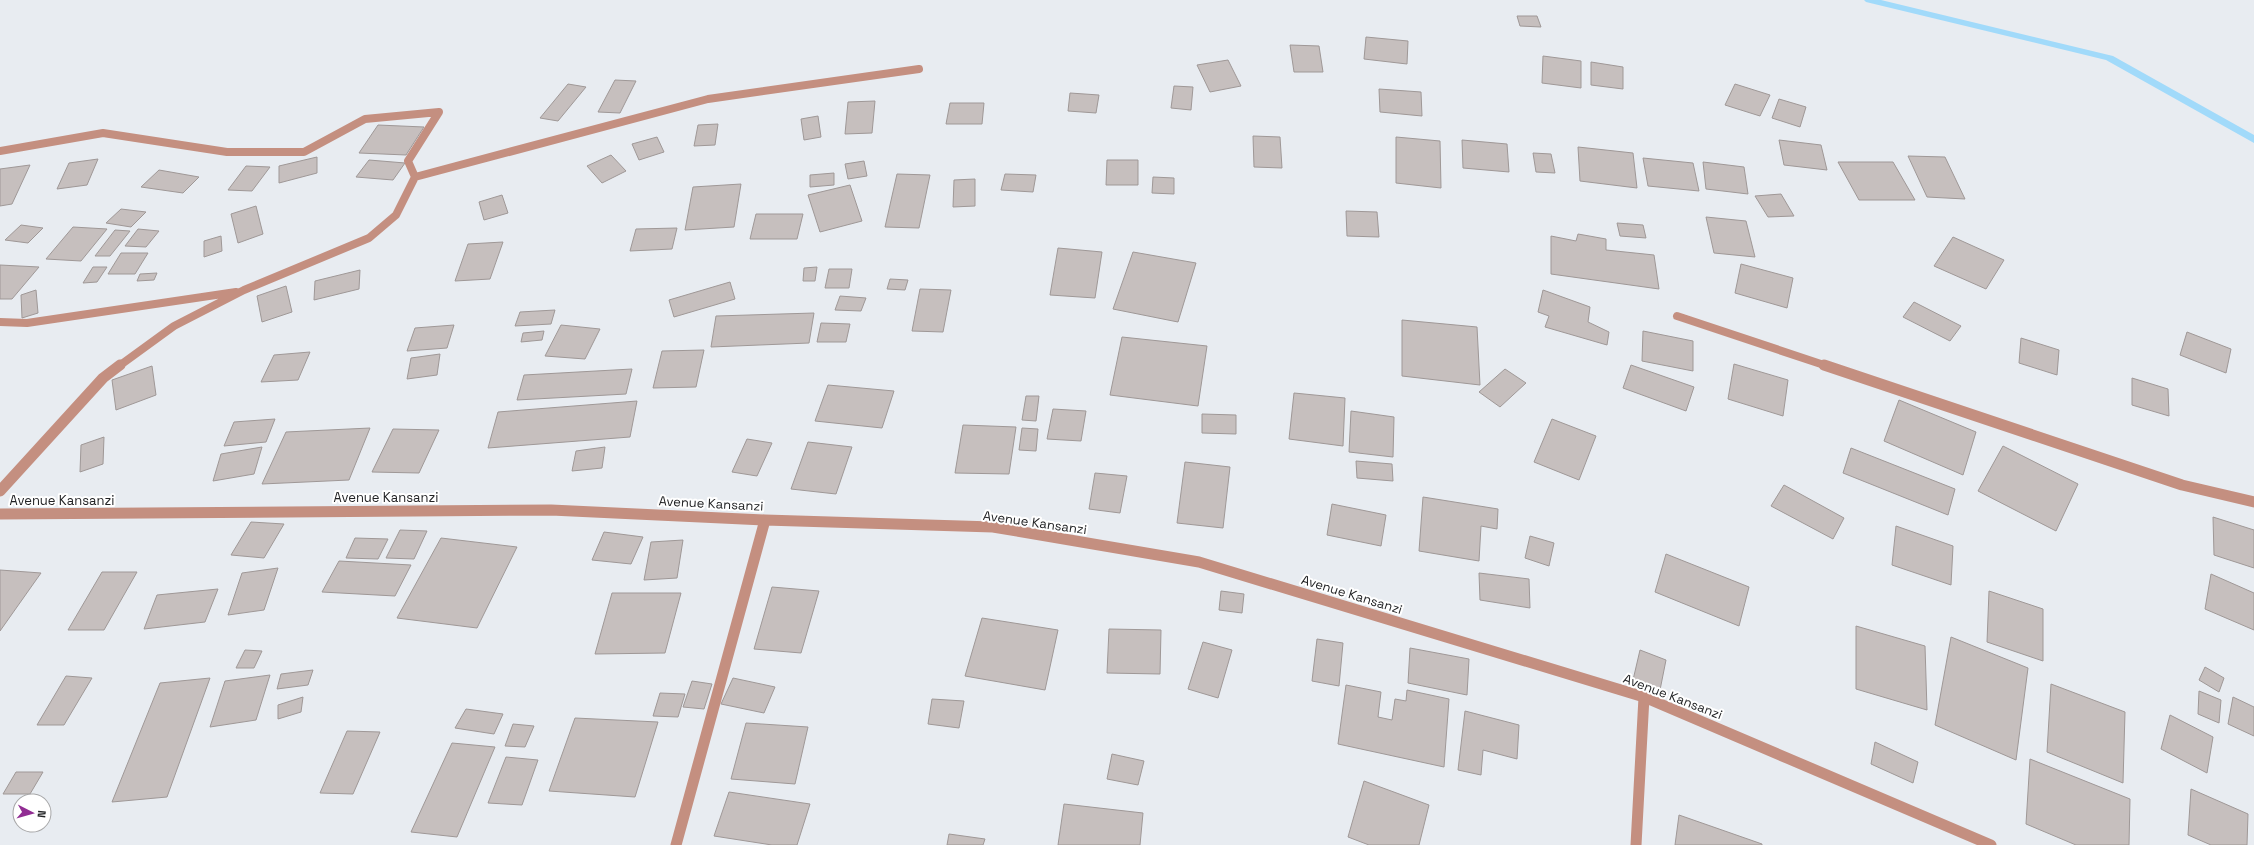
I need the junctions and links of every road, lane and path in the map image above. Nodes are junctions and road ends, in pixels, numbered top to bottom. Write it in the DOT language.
graph roads {
  1 [pos="919,69"];
  2 [pos="0,151"];
  3 [pos="415,177"];
  4 [pos="244,290"];
  5 [pos="1677,316"];
  6 [pos="0,322"];
  7 [pos="0,491"];
  8 [pos="2254,502"];
  9 [pos="0,514"];
  10 [pos="765,520"];
  11 [pos="1644,697"];
  12 [pos="676,845"];
  13 [pos="1636,845"];
  14 [pos="1991,845"];
  1 -- 3 [label="street"];
  2 -- 3 [label="street"];
  3 -- 4 [label="street"];
  4 -- 6 [label="street"];
  4 -- 7 [label="street"];
  5 -- 8 [label="street"];
  9 -- 10 [label="street, Avenue Kansanzi"];
  10 -- 11 [label="street, Avenue Kansanzi"];
  10 -- 12 [label="street"];
  11 -- 13 [label="street"];
  11 -- 14 [label="street, Avenue Kansanzi"];
}
